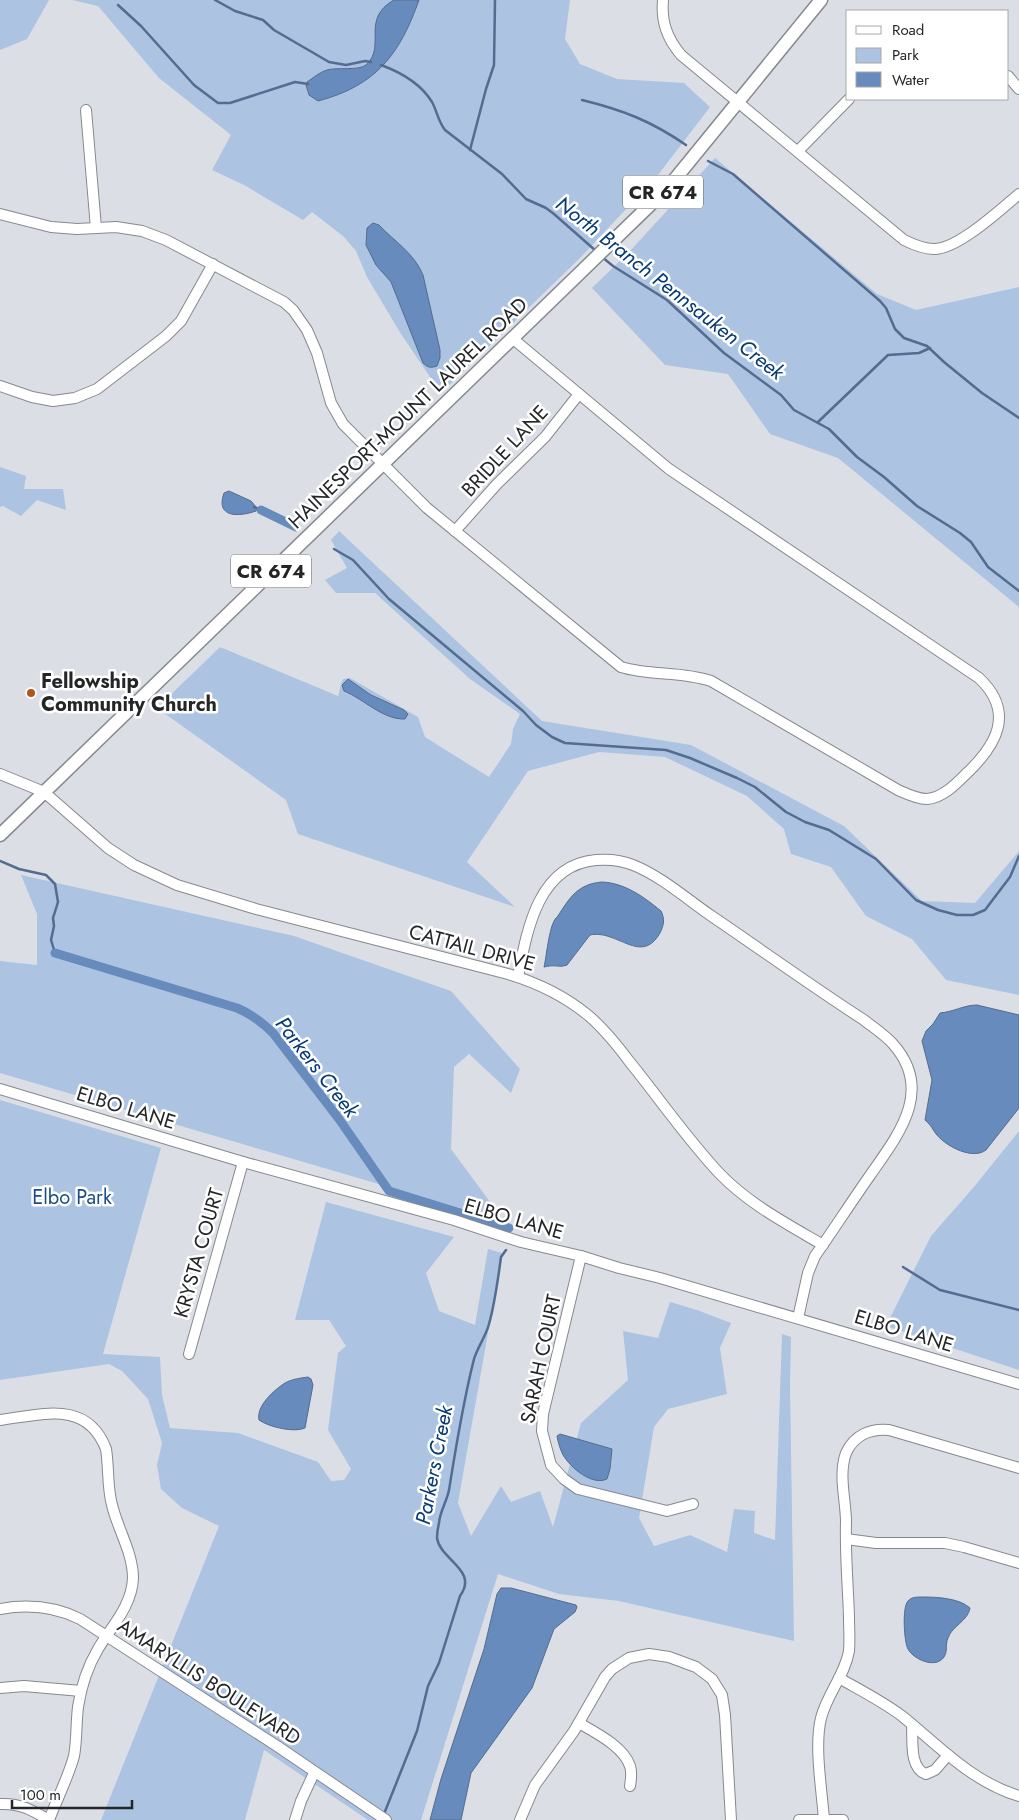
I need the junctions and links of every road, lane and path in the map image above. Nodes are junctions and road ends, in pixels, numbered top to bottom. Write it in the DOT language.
graph roads {
  1 [pos="663,0"];
  2 [pos="821,0"];
  3 [pos="1009,77"];
  4 [pos="1019,90"];
  5 [pos="848,100"];
  6 [pos="738,101"];
  7 [pos="86,110"];
  8 [pos="798,151"];
  9 [pos="1019,194"];
  10 [pos="0,214"];
  11 [pos="96,228"];
  12 [pos="213,264"];
  13 [pos="512,338"];
  14 [pos="0,386"];
  15 [pos="579,394"];
  16 [pos="382,464"];
  17 [pos="455,531"];
  18 [pos="0,774"];
  19 [pos="44,792"];
  20 [pos="0,835"];
  21 [pos="518,977"];
  22 [pos="0,1089"];
  23 [pos="243,1162"];
  24 [pos="823,1245"];
  25 [pos="581,1256"];
  26 [pos="798,1318"];
  27 [pos="189,1354"];
  28 [pos="1019,1384"];
  29 [pos="0,1420"];
  30 [pos="1019,1468"];
  31 [pos="693,1504"];
  32 [pos="846,1539"];
  33 [pos="1019,1563"];
  34 [pos="0,1609"];
  35 [pos="107,1636"];
  36 [pos="839,1678"];
  37 [pos="0,1688"];
  38 [pos="81,1691"];
  39 [pos="579,1723"];
  40 [pos="912,1725"];
  41 [pos="948,1755"];
  42 [pos="314,1772"];
  43 [pos="630,1786"];
  44 [pos="1019,1796"];
  45 [pos="0,1804"];
  46 [pos="49,1820"];
  47 [pos="295,1820"];
  48 [pos="386,1820"];
  49 [pos="520,1820"];
  50 [pos="731,1820"];
  51 [pos="799,1820"];
  52 [pos="824,1820"];
  53 [pos="843,1820"];
  1 -- 6 [label="street"];
  2 -- 6 [label="main road, HAINESPORT-MOUNT LAUREL ROAD / CR 674"];
  3 -- 4 [label="street"];
  5 -- 8 [label="street"];
  6 -- 8 [label="street"];
  6 -- 13 [label="main road, HAINESPORT-MOUNT LAUREL ROAD / CR 674"];
  7 -- 11 [label="street"];
  8 -- 9 [label="street"];
  10 -- 11 [label="street"];
  11 -- 12 [label="street"];
  12 -- 14 [label="street"];
  12 -- 16 [label="street"];
  13 -- 15 [label="street"];
  13 -- 16 [label="main road, HAINESPORT-MOUNT LAUREL ROAD / CR 674"];
  15 -- 17 [label="street, BRIDLE LANE"];
  15 -- 17 [label="street"];
  16 -- 17 [label="street"];
  16 -- 19 [label="main road, HAINESPORT-MOUNT LAUREL ROAD / CR 674"];
  18 -- 19 [label="street, CATTAIL DRIVE"];
  19 -- 20 [label="main road, HAINESPORT-MOUNT LAUREL ROAD / CR 674"];
  19 -- 21 [label="street, CATTAIL DRIVE"];
  21 -- 24 [label="street, CATTAIL DRIVE"];
  21 -- 24 [label="street"];
  22 -- 23 [label="street, ELBO LANE"];
  23 -- 25 [label="street, ELBO LANE"];
  23 -- 27 [label="street, KRYSTA COURT"];
  24 -- 26 [label="street"];
  25 -- 26 [label="street, ELBO LANE"];
  25 -- 31 [label="street, SARAH COURT"];
  26 -- 28 [label="street, ELBO LANE"];
  29 -- 35 [label="street"];
  30 -- 32 [label="street"];
  32 -- 33 [label="street"];
  32 -- 36 [label="street"];
  34 -- 35 [label="street, AMARYLLIS BOULEVARD"];
  35 -- 38 [label="street"];
  35 -- 42 [label="street, AMARYLLIS BOULEVARD"];
  36 -- 40 [label="street"];
  36 -- 52 [label="street"];
  37 -- 38 [label="street"];
  38 -- 46 [label="street"];
  39 -- 43 [label="street"];
  39 -- 49 [label="street"];
  39 -- 50 [label="street"];
  40 -- 41 [label="street"];
  40 -- 41 [label="street"];
  41 -- 44 [label="street"];
  42 -- 47 [label="street"];
  42 -- 48 [label="street, AMARYLLIS BOULEVARD"];
  45 -- 46 [label="street"];
  51 -- 52 [label="street"];
  52 -- 53 [label="street"];
}
